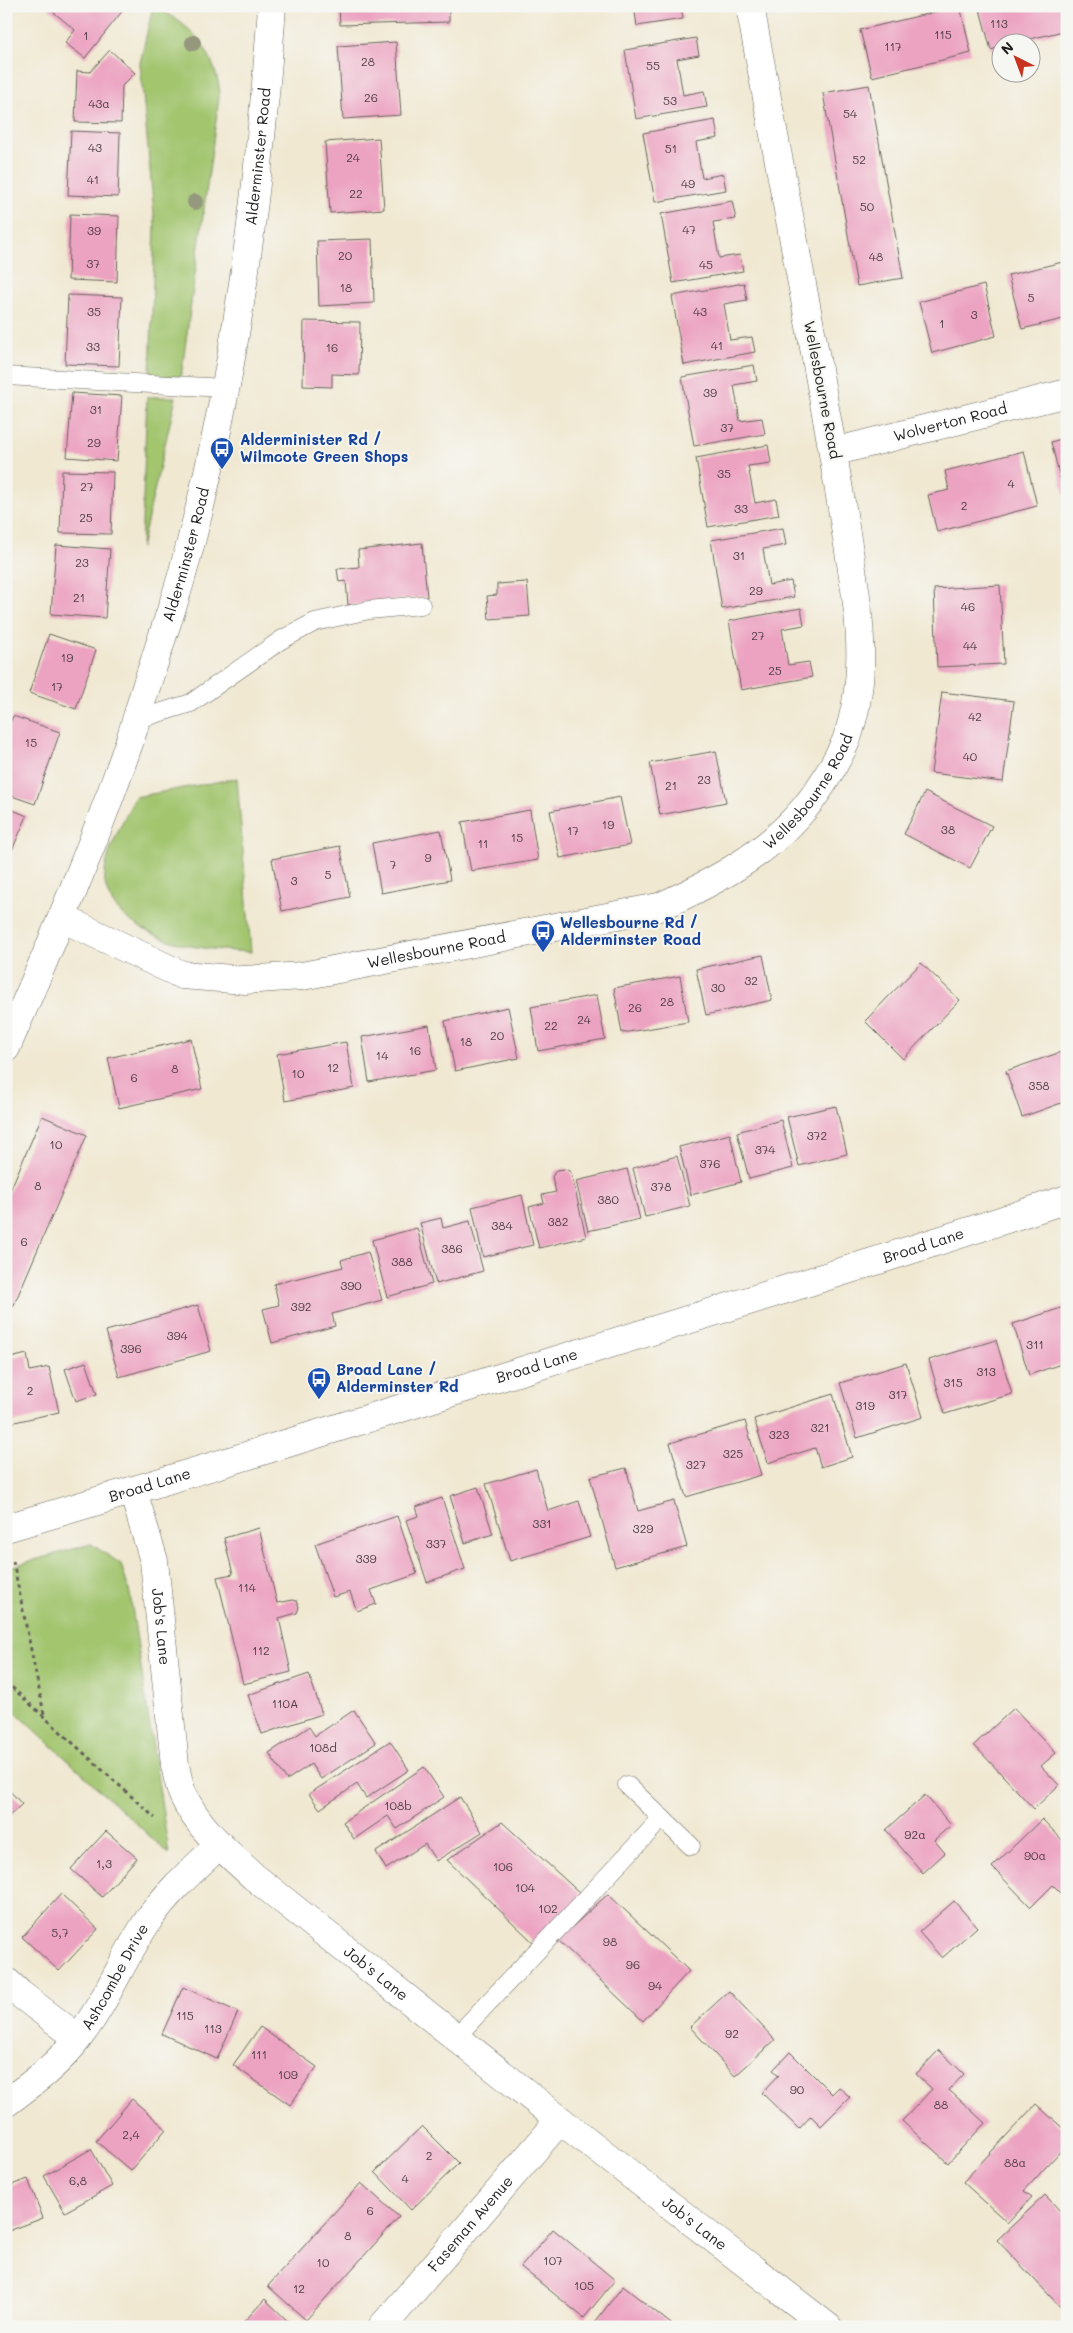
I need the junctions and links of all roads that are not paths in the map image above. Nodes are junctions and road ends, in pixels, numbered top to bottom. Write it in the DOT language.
graph roads {
  1 [pos="272,6"];
  2 [pos="750,6"];
  3 [pos="6,376"];
  4 [pos="225,388"];
  5 [pos="1067,393"];
  6 [pos="834,452"];
  7 [pos="421,605"];
  8 [pos="136,720"];
  9 [pos="62,918"];
  10 [pos="6,1048"];
  11 [pos="1067,1199"];
  12 [pos="133,1491"];
  13 [pos="6,1528"];
  14 [pos="627,1785"];
  15 [pos="662,1818"];
  16 [pos="219,1845"];
  17 [pos="691,1846"];
  18 [pos="6,1981"];
  19 [pos="456,2037"];
  20 [pos="78,2038"];
  21 [pos="6,2104"];
  22 [pos="560,2120"];
  23 [pos="382,2327"];
  24 [pos="828,2327"];
  1 -- 4 [label="street, Alderminster Road"];
  2 -- 6 [label="street, Wellesbourne Road"];
  3 -- 4 [label="lane"];
  4 -- 8 [label="street, Alderminster Road"];
  5 -- 6 [label="street, Wolverton Road"];
  6 -- 9 [label="street, Wellesbourne Road"];
  7 -- 8 [label="lane"];
  8 -- 9 [label="street, Alderminster Road"];
  9 -- 10 [label="street, Alderminster Road"];
  11 -- 12 [label="street, Broad Lane"];
  12 -- 13 [label="street, Broad Lane"];
  12 -- 16 [label="street, Job's Lane"];
  14 -- 15 [label="lane"];
  15 -- 17 [label="lane"];
  15 -- 19 [label="lane"];
  16 -- 19 [label="street, Job's Lane"];
  16 -- 20 [label="street, Ashcombe Drive"];
  18 -- 20 [label="street"];
  19 -- 22 [label="street, Job's Lane"];
  20 -- 21 [label="street, Ashcombe Drive"];
  22 -- 23 [label="street, Faseman Avenue"];
  22 -- 24 [label="street, Job's Lane"];
}
